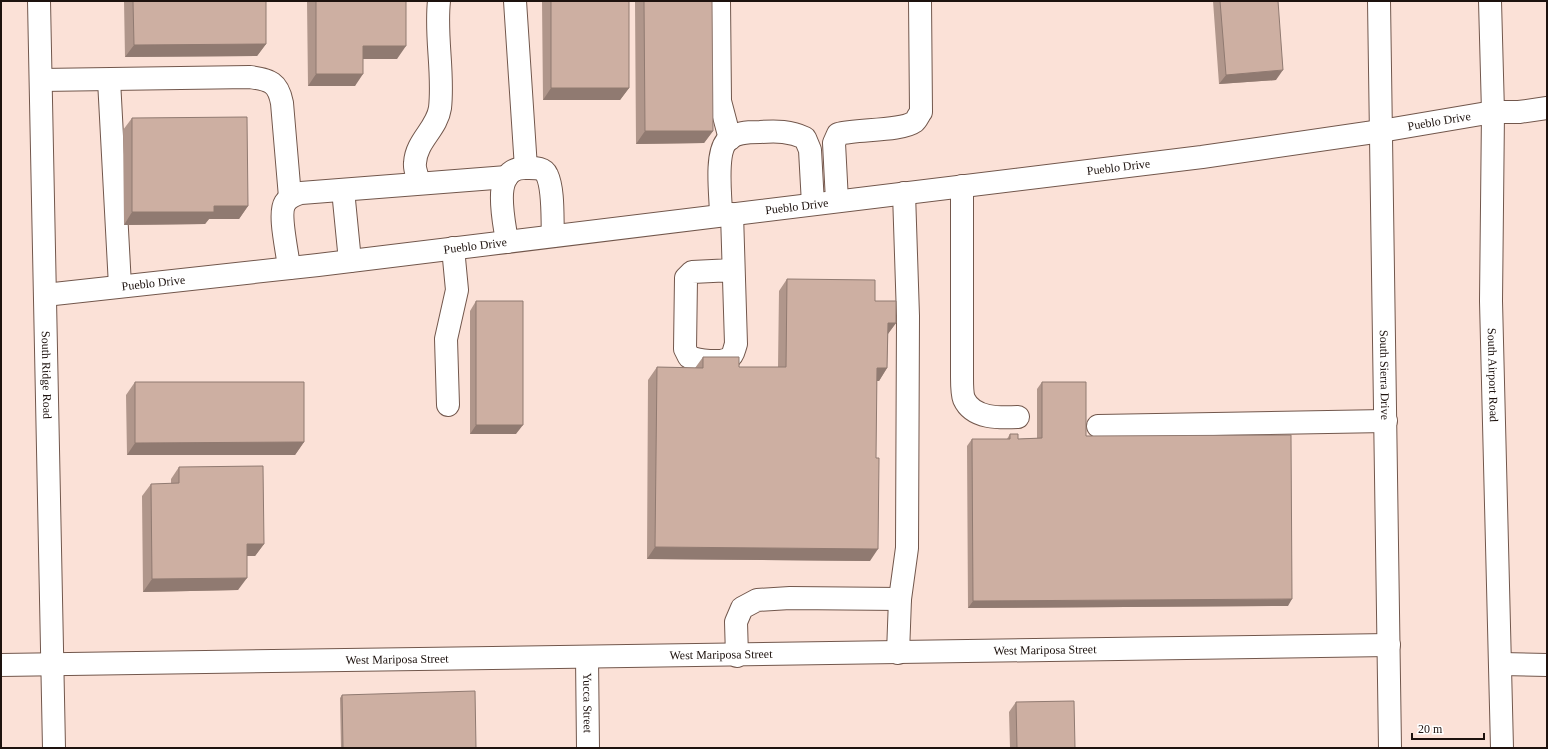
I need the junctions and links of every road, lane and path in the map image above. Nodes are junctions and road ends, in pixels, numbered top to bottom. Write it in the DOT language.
graph roads {
  1 [pos="39,1"];
  2 [pos="439,1"];
  3 [pos="515,1"];
  4 [pos="719,1"];
  5 [pos="920,1"];
  6 [pos="1378,1"];
  7 [pos="1490,1"];
  8 [pos="41,80"];
  9 [pos="109,80"];
  10 [pos="1547,108"];
  11 [pos="1492,112"];
  12 [pos="1380,132"];
  13 [pos="730,139"];
  14 [pos="526,168"];
  15 [pos="507,177"];
  16 [pos="419,183"];
  17 [pos="962,186"];
  18 [pos="343,190"];
  19 [pos="904,193"];
  20 [pos="290,196"];
  21 [pos="837,201"];
  22 [pos="813,204"];
  23 [pos="727,215"];
  24 [pos="553,236"];
  25 [pos="507,242"];
  26 [pos="453,248"];
  27 [pos="350,261"];
  28 [pos="289,268"];
  29 [pos="734,270"];
  30 [pos="120,286"];
  31 [pos="45,295"];
  32 [pos="448,405"];
  33 [pos="1018,417"];
  34 [pos="1386,421"];
  35 [pos="1098,426"];
  36 [pos="900,599"];
  37 [pos="1389,645"];
  38 [pos="898,653"];
  39 [pos="737,656"];
  40 [pos="587,657"];
  41 [pos="1501,664"];
  42 [pos="1,665"];
  43 [pos="52,665"];
  44 [pos="1547,665"];
  45 [pos="54,748"];
  46 [pos="588,748"];
  47 [pos="1390,748"];
  48 [pos="1502,748"];
  1 -- 8 [label="street, South Ridge Road"];
  2 -- 16 [label="street"];
  3 -- 14 [label="street"];
  4 -- 13 [label="street"];
  5 -- 21 [label="street"];
  6 -- 12 [label="street, South Sierra Drive"];
  7 -- 11 [label="street, South Airport Road"];
  8 -- 9 [label="street"];
  8 -- 31 [label="street, South Ridge Road"];
  9 -- 20 [label="street"];
  9 -- 30 [label="street"];
  10 -- 11 [label="street, Pueblo Drive"];
  11 -- 12 [label="street, Pueblo Drive"];
  11 -- 41 [label="street, South Airport Road"];
  12 -- 17 [label="street, Pueblo Drive"];
  12 -- 34 [label="street, South Sierra Drive"];
  13 -- 22 [label="street"];
  13 -- 23 [label="street"];
  14 -- 15 [label="street"];
  14 -- 24 [label="street"];
  15 -- 16 [label="street"];
  15 -- 25 [label="street"];
  16 -- 18 [label="street"];
  17 -- 19 [label="street, Pueblo Drive"];
  17 -- 33 [label="street"];
  18 -- 20 [label="street"];
  18 -- 27 [label="street"];
  19 -- 21 [label="street, Pueblo Drive"];
  19 -- 36 [label="street"];
  20 -- 28 [label="street"];
  21 -- 22 [label="street, Pueblo Drive"];
  22 -- 23 [label="street, Pueblo Drive"];
  23 -- 24 [label="street, Pueblo Drive"];
  23 -- 29 [label="street"];
  24 -- 25 [label="street, Pueblo Drive"];
  25 -- 26 [label="street, Pueblo Drive"];
  26 -- 27 [label="street, Pueblo Drive"];
  26 -- 32 [label="street"];
  27 -- 28 [label="street, Pueblo Drive"];
  28 -- 30 [label="street, Pueblo Drive"];
  30 -- 31 [label="street, Pueblo Drive"];
  31 -- 43 [label="street, South Ridge Road"];
  34 -- 35 [label="street"];
  34 -- 37 [label="street, South Sierra Drive"];
  36 -- 38 [label="street"];
  36 -- 39 [label="street"];
  37 -- 38 [label="street, West Mariposa Street"];
  37 -- 47 [label="street, South Sierra Drive"];
  38 -- 39 [label="street, West Mariposa Street"];
  39 -- 40 [label="street, West Mariposa Street"];
  40 -- 43 [label="street, West Mariposa Street"];
  40 -- 46 [label="street, Yucca Street"];
  41 -- 44 [label="street"];
  41 -- 48 [label="street, South Airport Road"];
  42 -- 43 [label="street, West Mariposa Street"];
  43 -- 45 [label="street, South Ridge Road"];
}
